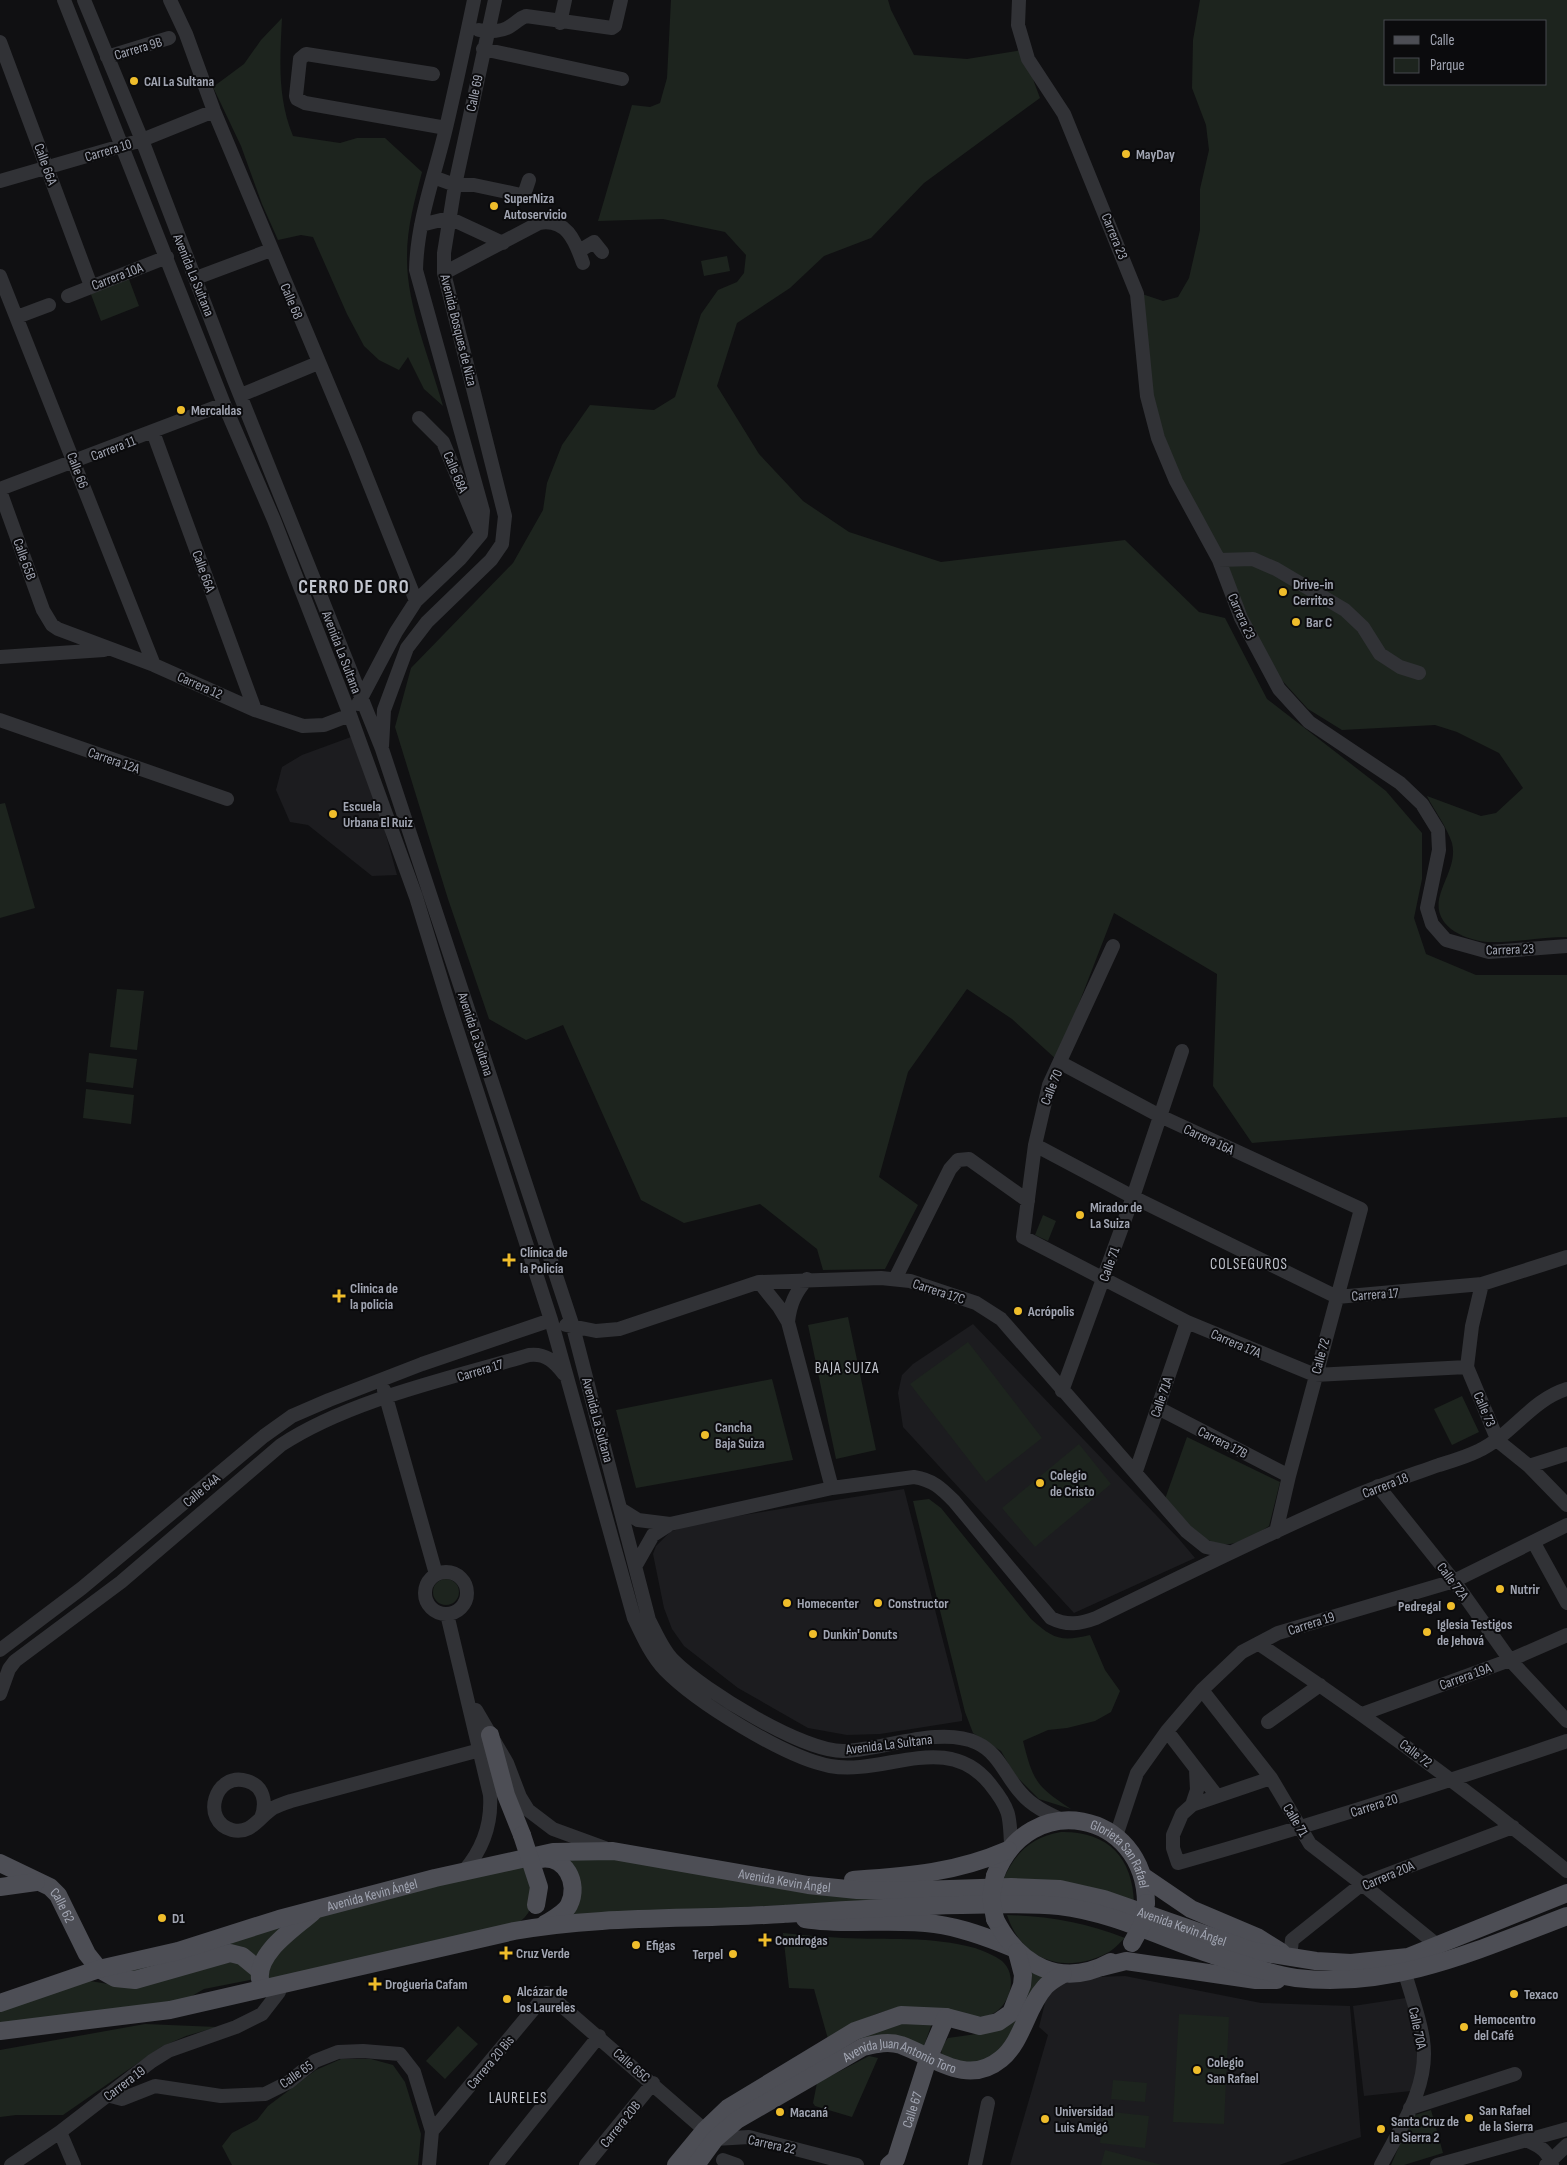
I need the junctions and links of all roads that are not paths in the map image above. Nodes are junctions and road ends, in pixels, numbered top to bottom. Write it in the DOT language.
graph roads {
  1 [pos="64,0"];
  2 [pos="84,0"];
  3 [pos="170,0"];
  4 [pos="474,0"];
  5 [pos="494,0"];
  6 [pos="565,0"];
  7 [pos="621,0"];
  8 [pos="1019,0"];
  9 [pos="560,22"];
  10 [pos="468,28"];
  11 [pos="492,31"];
  12 [pos="170,38"];
  13 [pos="0,42"];
  14 [pos="483,49"];
  15 [pos="107,57"];
  16 [pos="433,74"];
  17 [pos="622,79"];
  18 [pos="214,111"];
  19 [pos="446,128"];
  20 [pos="142,140"];
  21 [pos="122,146"];
  22 [pos="48,168"];
  23 [pos="433,177"];
  24 [pos="529,180"];
  25 [pos="0,181"];
  26 [pos="455,185"];
  27 [pos="449,218"];
  28 [pos="421,225"];
  29 [pos="503,243"];
  30 [pos="271,250"];
  31 [pos="602,252"];
  32 [pos="167,257"];
  33 [pos="444,273"];
  34 [pos="0,276"];
  35 [pos="196,278"];
  36 [pos="91,286"];
  37 [pos="68,296"];
  38 [pos="49,305"];
  39 [pos="17,317"];
  40 [pos="318,363"];
  41 [pos="241,394"];
  42 [pos="224,404"];
  43 [pos="419,418"];
  44 [pos="153,432"];
  45 [pos="75,462"];
  46 [pos="0,490"];
  47 [pos="482,534"];
  48 [pos="1219,560"];
  49 [pos="416,601"];
  50 [pos="52,625"];
  51 [pos="107,650"];
  52 [pos="0,657"];
  53 [pos="154,665"];
  54 [pos="1419,673"];
  55 [pos="361,700"];
  56 [pos="255,710"];
  57 [pos="350,715"];
  58 [pos="0,720"];
  59 [pos="382,749"];
  60 [pos="393,783"];
  61 [pos="377,788"];
  62 [pos="227,799"];
  63 [pos="1113,946"];
  64 [pos="1567,946"];
  65 [pos="1182,1050"];
  66 [pos="1061,1063"];
  67 [pos="1160,1116"];
  68 [pos="1035,1145"];
  69 [pos="1133,1197"];
  70 [pos="1028,1201"];
  71 [pos="1360,1209"];
  72 [pos="1023,1237"];
  73 [pos="1567,1257"];
  74 [pos="895,1279"];
  75 [pos="1103,1279"];
  76 [pos="807,1280"];
  77 [pos="759,1282"];
  78 [pos="1482,1284"];
  79 [pos="1337,1297"];
  80 [pos="551,1320"];
  81 [pos="788,1322"];
  82 [pos="1187,1322"];
  83 [pos="573,1327"];
  84 [pos="422,1364"];
  85 [pos="1467,1367"];
  86 [pos="1315,1375"];
  87 [pos="566,1377"];
  88 [pos="386,1378"];
  89 [pos="1567,1389"];
  90 [pos="1062,1391"];
  91 [pos="387,1398"];
  92 [pos="1158,1408"];
  93 [pos="1498,1441"];
  94 [pos="1567,1454"];
  95 [pos="1529,1466"];
  96 [pos="1136,1471"];
  97 [pos="1289,1476"];
  98 [pos="1378,1486"];
  99 [pos="832,1488"];
  100 [pos="1567,1505"];
  101 [pos="622,1510"];
  102 [pos="670,1524"];
  103 [pos="1567,1525"];
  104 [pos="1276,1532"];
  105 [pos="1201,1543"];
  106 [pos="1534,1543"];
  107 [pos="1229,1552"];
  108 [pos="636,1564"];
  109 [pos="1194,1571"];
  110 [pos="436,1574"];
  111 [pos="1454,1581"];
  112 [pos="1567,1603"];
  113 [pos="446,1614"];
  114 [pos="1567,1635"];
  115 [pos="1259,1644"];
  116 [pos="0,1650"];
  117 [pos="1510,1660"];
  118 [pos="1320,1685"];
  119 [pos="1202,1690"];
  120 [pos="466,1691"];
  121 [pos="0,1694"];
  122 [pos="1362,1714"];
  123 [pos="1567,1721"];
  124 [pos="1268,1722"];
  125 [pos="1167,1730"];
  126 [pos="490,1735"];
  127 [pos="1567,1741"];
  128 [pos="480,1750"];
  129 [pos="1196,1770"];
  130 [pos="1271,1778"];
  131 [pos="1452,1780"];
  132 [pos="256,1786"];
  133 [pos="1217,1796"];
  134 [pos="291,1801"];
  135 [pos="1192,1805"];
  136 [pos="261,1818"];
  137 [pos="1062,1820"];
  138 [pos="1513,1827"];
  139 [pos="1301,1828"];
  140 [pos="1110,1832"];
  141 [pos="1009,1848"];
  142 [pos="613,1851"];
  143 [pos="509,1860"];
  144 [pos="0,1863"];
  145 [pos="464,1871"];
  146 [pos="1567,1871"];
  147 [pos="1144,1877"];
  148 [pos="36,1882"];
  149 [pos="1362,1884"];
  150 [pos="808,1885"];
  151 [pos="0,1887"];
  152 [pos="1567,1893"];
  153 [pos="315,1910"];
  154 [pos="782,1914"];
  155 [pos="1567,1916"];
  156 [pos="542,1926"];
  157 [pos="514,1931"];
  158 [pos="1437,1945"];
  159 [pos="1015,1950"];
  160 [pos="1290,1957"];
  161 [pos="393,1958"];
  162 [pos="1102,1967"];
  163 [pos="99,1969"];
  164 [pos="259,1970"];
  165 [pos="1405,1973"];
  166 [pos="1063,1974"];
  167 [pos="1294,1978"];
  168 [pos="262,1990"];
  169 [pos="279,1992"];
  170 [pos="548,1993"];
  171 [pos="0,2003"];
  172 [pos="946,2017"];
  173 [pos="247,2020"];
  174 [pos="0,2031"];
  175 [pos="599,2036"];
  176 [pos="928,2059"];
  177 [pos="1515,2074"];
  178 [pos="653,2083"];
  179 [pos="107,2095"];
  180 [pos="988,2103"];
  181 [pos="1410,2108"];
  182 [pos="1567,2129"];
  183 [pos="432,2131"];
  184 [pos="60,2132"];
  185 [pos="710,2135"];
  186 [pos="1528,2141"];
  187 [pos="1567,2146"];
  188 [pos="723,2160"];
  189 [pos="894,2164"];
  190 [pos="1550,2164"];
  191 [pos="10,2165"];
  192 [pos="74,2165"];
  193 [pos="429,2165"];
  194 [pos="496,2165"];
  195 [pos="586,2165"];
  196 [pos="676,2165"];
  197 [pos="696,2165"];
  198 [pos="737,2165"];
  199 [pos="857,2165"];
  200 [pos="975,2165"];
  201 [pos="1381,2165"];
  202 [pos="1436,2165"];
  1 -- 21 [label="street, Avenida La Sultana"];
  2 -- 15 [label="street, Avenida La Sultana"];
  3 -- 18 [label="street, Calle 68"];
  4 -- 10 [label="street, Calle 69"];
  5 -- 11 [label="street, Calle 69"];
  6 -- 9 [label="street"];
  7 -- 9 [label="street"];
  8 -- 48 [label="street, Carrera 23"];
  9 -- 11 [label="street"];
  10 -- 11 [label="street"];
  10 -- 19 [label="street, Calle 69"];
  11 -- 14 [label="street, Calle 69"];
  12 -- 15 [label="street, Carrera 9B"];
  13 -- 22 [label="street, Calle 66A"];
  14 -- 17 [label="street"];
  14 -- 26 [label="street, Calle 69"];
  15 -- 20 [label="street, Avenida La Sultana"];
  16 -- 19 [label="street"];
  18 -- 20 [label="street, Carrera 10"];
  18 -- 30 [label="street, Calle 68"];
  19 -- 23 [label="street, Calle 69"];
  20 -- 21 [label="street, Carrera 10"];
  20 -- 35 [label="street, Avenida La Sultana"];
  21 -- 22 [label="street, Carrera 10"];
  21 -- 32 [label="street, Avenida La Sultana"];
  22 -- 25 [label="street, Carrera 10"];
  22 -- 36 [label="street, Calle 66A"];
  23 -- 26 [label="street"];
  23 -- 28 [label="street, Avenida Bosques de Niza"];
  24 -- 26 [label="street"];
  26 -- 27 [label="street, Avenida Bosques de Niza"];
  27 -- 28 [label="street"];
  27 -- 29 [label="street"];
  27 -- 33 [label="street, Avenida Bosques de Niza"];
  28 -- 47 [label="street, Avenida Bosques de Niza"];
  29 -- 31 [label="street"];
  29 -- 33 [label="street"];
  30 -- 35 [label="street"];
  30 -- 40 [label="street, Calle 68"];
  32 -- 36 [label="street, Carrera 10A"];
  32 -- 42 [label="street, Avenida La Sultana"];
  33 -- 59 [label="street, Avenida Bosques de Niza"];
  34 -- 39 [label="street, Calle 66"];
  35 -- 41 [label="street, Avenida La Sultana"];
  36 -- 37 [label="street, Carrera 10A"];
  38 -- 39 [label="street"];
  39 -- 45 [label="street, Calle 66"];
  40 -- 41 [label="street"];
  40 -- 49 [label="street, Calle 68"];
  41 -- 55 [label="street, Avenida La Sultana"];
  42 -- 44 [label="street, Carrera 11"];
  42 -- 57 [label="street, Avenida La Sultana"];
  43 -- 47 [label="street, Calle 68A"];
  44 -- 45 [label="street, Carrera 11"];
  44 -- 56 [label="street, Calle 66A"];
  45 -- 46 [label="street, Carrera 11"];
  45 -- 53 [label="street, Calle 66"];
  46 -- 50 [label="street, Calle 65B"];
  47 -- 49 [label="street"];
  48 -- 54 [label="street"];
  48 -- 64 [label="street, Carrera 23"];
  49 -- 55 [label="street"];
  50 -- 51 [label="street, Carrera 12"];
  51 -- 52 [label="street"];
  51 -- 53 [label="street, Carrera 12"];
  53 -- 56 [label="street, Carrera 12"];
  55 -- 57 [label="street"];
  55 -- 59 [label="street, Avenida La Sultana"];
  56 -- 57 [label="street, Carrera 12"];
  57 -- 61 [label="street, Avenida La Sultana"];
  58 -- 62 [label="street, Carrera 12A"];
  59 -- 60 [label="street, Avenida La Sultana"];
  60 -- 61 [label="street"];
  60 -- 83 [label="street, Avenida La Sultana"];
  61 -- 80 [label="street, Avenida La Sultana"];
  63 -- 66 [label="street, Calle 70"];
  65 -- 67 [label="street, Calle 71"];
  66 -- 67 [label="street, Carrera 16A"];
  66 -- 68 [label="street, Calle 70"];
  67 -- 69 [label="street, Calle 71"];
  67 -- 71 [label="street, Carrera 16A"];
  68 -- 69 [label="street, Carrera 17"];
  68 -- 70 [label="street, Calle 70"];
  69 -- 75 [label="street, Calle 71"];
  69 -- 79 [label="street, Carrera 17"];
  70 -- 72 [label="street, Calle 70"];
  70 -- 74 [label="street"];
  71 -- 79 [label="street, Calle 72"];
  72 -- 75 [label="street, Carrera 17A"];
  73 -- 78 [label="street, Carrera 17"];
  74 -- 76 [label="street, Carrera 17C"];
  74 -- 90 [label="street, Carrera 17C"];
  75 -- 82 [label="street, Carrera 17A"];
  75 -- 90 [label="street, Calle 71"];
  76 -- 77 [label="street, Carrera 17C"];
  76 -- 81 [label="street"];
  77 -- 81 [label="street"];
  77 -- 83 [label="street, Carrera 17C"];
  78 -- 79 [label="street, Carrera 17"];
  78 -- 85 [label="street, Calle 73"];
  79 -- 86 [label="street, Calle 72"];
  80 -- 83 [label="street, Carrera 17C"];
  80 -- 84 [label="street, Carrera 17"];
  80 -- 87 [label="street, Avenida La Sultana"];
  81 -- 99 [label="street"];
  82 -- 86 [label="street, Carrera 17A"];
  82 -- 92 [label="street, Calle 71A"];
  83 -- 101 [label="street, Avenida La Sultana"];
  84 -- 88 [label="street, Calle 64A"];
  85 -- 86 [label="street, Carrera 17A"];
  85 -- 93 [label="street, Calle 73"];
  86 -- 97 [label="street, Calle 72"];
  87 -- 91 [label="street, Carrera 17"];
  87 -- 141 [label="street, Avenida La Sultana"];
  88 -- 91 [label="street"];
  88 -- 116 [label="street, Calle 64A"];
  89 -- 93 [label="street, Carrera 18"];
  90 -- 96 [label="street, Carrera 17C"];
  91 -- 110 [label="street"];
  91 -- 121 [label="street, Calle 64A"];
  92 -- 96 [label="street, Calle 71A"];
  92 -- 97 [label="street, Carrera 17B"];
  93 -- 95 [label="street, Calle 73"];
  93 -- 98 [label="street, Carrera 18"];
  94 -- 95 [label="street"];
  95 -- 100 [label="street, Calle 73"];
  96 -- 105 [label="street, Carrera 17C"];
  97 -- 104 [label="street, Calle 72"];
  98 -- 104 [label="street, Carrera 18"];
  98 -- 111 [label="street, Calle 72A"];
  99 -- 102 [label="street, Carrera 18"];
  99 -- 109 [label="street, Carrera 18"];
  101 -- 102 [label="street"];
  101 -- 108 [label="street, Avenida La Sultana"];
  102 -- 108 [label="street"];
  103 -- 106 [label="street, Carrera 19"];
  104 -- 107 [label="street, Carrera 18"];
  105 -- 107 [label="street, Carrera 17C"];
  105 -- 109 [label="street"];
  106 -- 111 [label="street, Carrera 19"];
  106 -- 112 [label="street"];
  107 -- 109 [label="street, Carrera 18"];
  108 -- 137 [label="street, Avenida La Sultana"];
  110 -- 113 [label="street"];
  110 -- 113 [label="street"];
  111 -- 115 [label="street, Carrera 19"];
  111 -- 117 [label="street, Calle 72A"];
  113 -- 120 [label="street"];
  114 -- 117 [label="street, Carrera 19A"];
  115 -- 118 [label="street, Calle 72"];
  115 -- 119 [label="street, Carrera 19"];
  117 -- 122 [label="street, Carrera 19A"];
  117 -- 123 [label="street, Calle 72A"];
  118 -- 122 [label="street, Calle 72"];
  118 -- 124 [label="street"];
  119 -- 125 [label="street, Carrera 19"];
  119 -- 130 [label="street, Calle 71"];
  120 -- 126 [label="street"];
  120 -- 128 [label="street"];
  122 -- 131 [label="street, Calle 72"];
  125 -- 129 [label="street"];
  125 -- 140 [label="street, Carrera 19"];
  126 -- 142 [label="street"];
  126 -- 157 [label="main road, bridge"];
  127 -- 131 [label="street, Carrera 20"];
  128 -- 134 [label="street"];
  128 -- 145 [label="street"];
  129 -- 133 [label="street"];
  129 -- 135 [label="street"];
  130 -- 133 [label="street"];
  130 -- 139 [label="street, Calle 71"];
  131 -- 138 [label="street, Calle 72"];
  131 -- 139 [label="street, Carrera 20"];
  132 -- 134 [label="street"];
  132 -- 136 [label="street"];
  132 -- 136 [label="street"];
  133 -- 135 [label="street"];
  134 -- 136 [label="street"];
  135 -- 139 [label="street, Carrera 20"];
  137 -- 140 [label="main road, Glorieta San Rafael"];
  137 -- 141 [label="main road, Glorieta San Rafael"];
  138 -- 146 [label="street, Calle 72"];
  138 -- 149 [label="street, Carrera 20A"];
  139 -- 149 [label="street, Calle 71"];
  140 -- 147 [label="main road, Glorieta San Rafael"];
  141 -- 150 [label="main road"];
  141 -- 159 [label="main road, Glorieta San Rafael, bridge"];
  142 -- 143 [label="main road, Avenida Kevin Ángel"];
  142 -- 150 [label="main road, Avenida Kevin Ángel"];
  143 -- 145 [label="main road, Avenida Kevin Ángel"];
  143 -- 156 [label="main road"];
  144 -- 148 [label="main road"];
  145 -- 153 [label="main road, Avenida Kevin Ángel"];
  147 -- 160 [label="main road"];
  147 -- 162 [label="main road, Glorieta San Rafael, bridge"];
  148 -- 151 [label="main road, Calle 62"];
  148 -- 163 [label="main road, Calle 62"];
  149 -- 158 [label="street, Calle 71"];
  149 -- 160 [label="street, Carrera 20A"];
  150 -- 160 [label="main road, Avenida Kevin Ángel"];
  152 -- 158 [label="main road, Avenida Kevin Ángel"];
  153 -- 163 [label="main road, Avenida Kevin Ángel"];
  153 -- 164 [label="main road"];
  154 -- 156 [label="main road, Avenida Kevin Ángel"];
  154 -- 159 [label="main road"];
  154 -- 167 [label="main road, Avenida Kevin Ángel"];
  155 -- 165 [label="main road, Avenida Kevin Ángel"];
  156 -- 157 [label="main road, Avenida Kevin Ángel"];
  157 -- 161 [label="main road, Avenida Kevin Ángel"];
  158 -- 160 [label="main road, Avenida Kevin Ángel"];
  159 -- 166 [label="main road, Glorieta San Rafael"];
  159 -- 172 [label="main road, Avenida Juan Antonio Toro"];
  161 -- 168 [label="main road, Avenida Kevin Ángel"];
  161 -- 169 [label="street"];
  162 -- 166 [label="main road, Glorieta San Rafael"];
  162 -- 167 [label="main road"];
  163 -- 164 [label="main road"];
  163 -- 171 [label="main road, Avenida Kevin Ángel"];
  164 -- 168 [label="main road"];
  165 -- 167 [label="main road, Avenida Kevin Ángel"];
  165 -- 181 [label="street, Calle 70A"];
  166 -- 176 [label="main road, Avenida Juan Antonio Toro"];
  168 -- 169 [label="street"];
  168 -- 173 [label="street"];
  168 -- 174 [label="main road, Avenida Kevin Ángel"];
  169 -- 173 [label="street, Carrera 19"];
  170 -- 175 [label="street, Calle 65C"];
  170 -- 183 [label="street, Carrera 20 Bis"];
  172 -- 176 [label="main road, Calle 67"];
  172 -- 185 [label="main road, Avenida Juan Antonio Toro"];
  173 -- 179 [label="street, Carrera 19"];
  175 -- 178 [label="street, Calle 65C"];
  175 -- 194 [label="street"];
  176 -- 185 [label="main road, Avenida Juan Antonio Toro"];
  176 -- 189 [label="main road, Calle 67"];
  177 -- 181 [label="street"];
  178 -- 185 [label="street, Calle 65C"];
  178 -- 195 [label="street, Carrera 20B"];
  179 -- 183 [label="street, Calle 65"];
  179 -- 184 [label="street, Carrera 19"];
  180 -- 200 [label="street"];
  181 -- 201 [label="street, Calle 70A"];
  182 -- 186 [label="street"];
  183 -- 193 [label="street, Calle 65"];
  184 -- 191 [label="street, Carrera 19"];
  184 -- 192 [label="street"];
  185 -- 196 [label="main road, Avenida Juan Antonio Toro"];
  185 -- 197 [label="main road, Avenida Juan Antonio Toro"];
  185 -- 199 [label="street, Carrera 22"];
  186 -- 190 [label="street"];
  186 -- 202 [label="street"];
  187 -- 190 [label="street"];
  188 -- 198 [label="street"];
}
